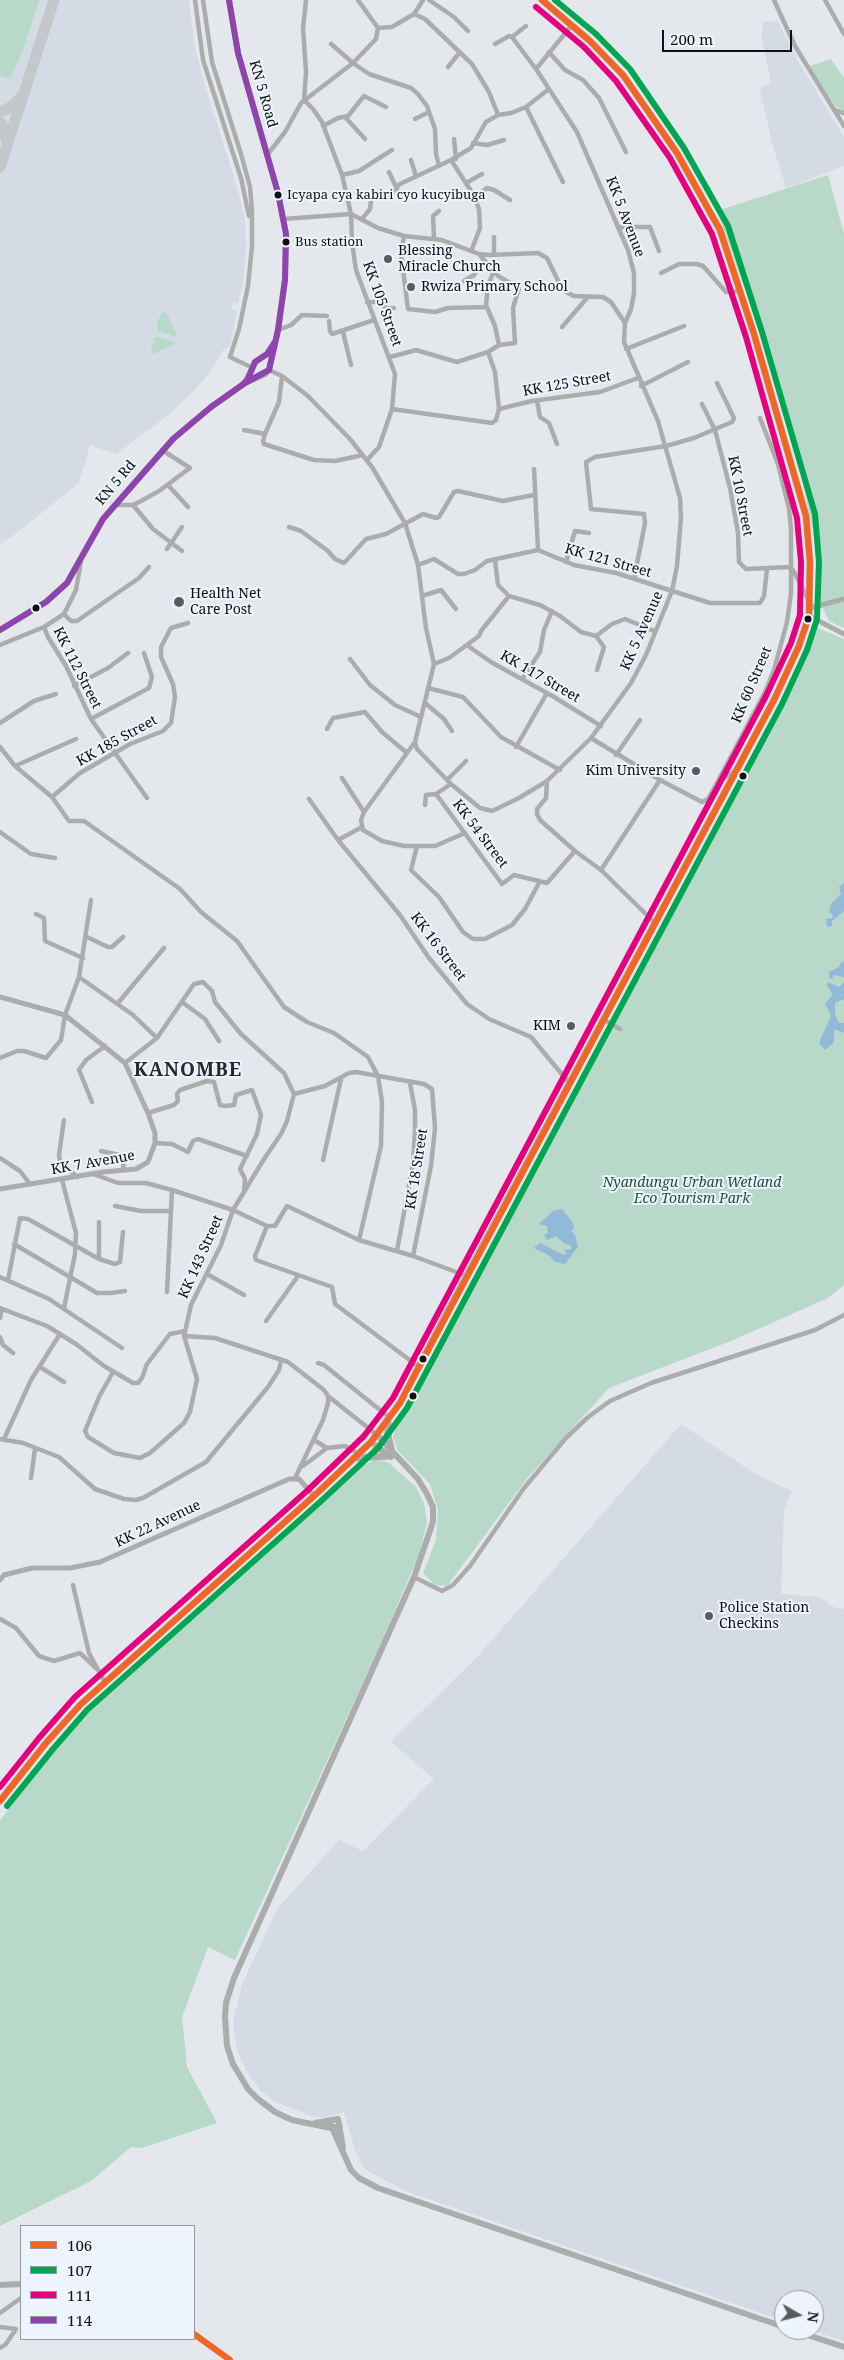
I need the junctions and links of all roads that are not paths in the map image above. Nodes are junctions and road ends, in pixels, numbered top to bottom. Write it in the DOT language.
graph roads {
  1 [pos="195,0"];
  2 [pos="203,0"];
  3 [pos="229,0"];
  4 [pos="306,0"];
  5 [pos="358,0"];
  6 [pos="423,0"];
  7 [pos="429,0"];
  8 [pos="542,0"];
  9 [pos="774,0"];
  10 [pos="825,0"];
  11 [pos="414,14"];
  12 [pos="526,26"];
  13 [pos="572,26"];
  14 [pos="378,28"];
  15 [pos="468,31"];
  16 [pos="844,34"];
  17 [pos="512,37"];
  18 [pos="331,44"];
  19 [pos="495,44"];
  20 [pos="460,52"];
  21 [pos="549,52"];
  22 [pos="353,63"];
  23 [pos="448,67"];
  24 [pos="536,69"];
  25 [pos="549,89"];
  26 [pos="304,100"];
  27 [pos="386,107"];
  28 [pos="526,107"];
  29 [pos="833,109"];
  30 [pos="429,112"];
  31 [pos="844,113"];
  32 [pos="498,115"];
  33 [pos="346,118"];
  34 [pos="414,119"];
  35 [pos="323,126"];
  36 [pos="844,126"];
  37 [pos="365,139"];
  38 [pos="454,139"];
  39 [pos="504,140"];
  40 [pos="474,143"];
  41 [pos="392,150"];
  42 [pos="626,152"];
  43 [pos="268,154"];
  44 [pos="454,159"];
  45 [pos="411,160"];
  46 [pos="439,166"];
  47 [pos="389,172"];
  48 [pos="482,174"];
  49 [pos="342,175"];
  50 [pos="416,176"];
  51 [pos="563,182"];
  52 [pos="466,183"];
  53 [pos="396,189"];
  54 [pos="475,198"];
  55 [pos="510,200"];
  56 [pos="439,212"];
  57 [pos="351,214"];
  58 [pos="362,218"];
  59 [pos="283,219"];
  60 [pos="620,227"];
  61 [pos="252,230"];
  62 [pos="404,236"];
  63 [pos="494,237"];
  64 [pos="434,238"];
  65 [pos="472,250"];
  66 [pos="659,251"];
  67 [pos="479,254"];
  68 [pos="494,255"];
  69 [pos="484,260"];
  70 [pos="493,272"];
  71 [pos="660,273"];
  72 [pos="464,281"];
  73 [pos="741,291"];
  74 [pos="587,298"];
  75 [pos="367,302"];
  76 [pos="486,307"];
  77 [pos="394,308"];
  78 [pos="374,320"];
  79 [pos="625,323"];
  80 [pos="684,326"];
  81 [pos="562,327"];
  82 [pos="278,330"];
  83 [pos="343,332"];
  84 [pos="276,341"];
  85 [pos="499,345"];
  86 [pos="626,349"];
  87 [pos="488,352"];
  88 [pos="390,357"];
  89 [pos="259,360"];
  90 [pos="688,362"];
  91 [pos="351,366"];
  92 [pos="253,368"];
  93 [pos="269,369"];
  94 [pos="262,376"];
  95 [pos="282,376"];
  96 [pos="638,378"];
  97 [pos="245,383"];
  98 [pos="718,383"];
  99 [pos="641,386"];
  100 [pos="537,401"];
  101 [pos="702,404"];
  102 [pos="392,409"];
  103 [pos="499,409"];
  104 [pos="760,418"];
  105 [pos="244,430"];
  106 [pos="715,430"];
  107 [pos="265,434"];
  108 [pos="557,444"];
  109 [pos="666,446"];
  110 [pos="162,450"];
  111 [pos="363,455"];
  112 [pos="368,460"];
  113 [pos="534,469"];
  114 [pos="168,485"];
  115 [pos="534,495"];
  116 [pos="133,505"];
  117 [pos="114,506"];
  118 [pos="188,507"];
  119 [pos="405,523"];
  120 [pos="182,527"];
  121 [pos="288,527"];
  122 [pos="589,534"];
  123 [pos="172,543"];
  124 [pos="167,549"];
  125 [pos="538,550"];
  126 [pos="182,551"];
  127 [pos="495,559"];
  128 [pos="81,561"];
  129 [pos="566,562"];
  130 [pos="418,564"];
  131 [pos="149,567"];
  132 [pos="767,569"];
  133 [pos="792,570"];
  134 [pos="634,580"];
  135 [pos="672,591"];
  136 [pos="422,596"];
  137 [pos="509,596"];
  138 [pos="844,599"];
  139 [pos="456,609"];
  140 [pos="810,609"];
  141 [pos="552,611"];
  142 [pos="64,614"];
  143 [pos="188,623"];
  144 [pos="44,627"];
  145 [pos="0,630"];
  146 [pos="654,631"];
  147 [pos="844,634"];
  148 [pos="596,636"];
  149 [pos="0,644"];
  150 [pos="468,646"];
  151 [pos="144,652"];
  152 [pos="128,653"];
  153 [pos="350,659"];
  154 [pos="434,664"];
  155 [pos="597,670"];
  156 [pos="522,679"];
  157 [pos="74,686"];
  158 [pos="428,688"];
  159 [pos="547,693"];
  160 [pos="56,694"];
  161 [pos="425,703"];
  162 [pos="421,717"];
  163 [pos="91,719"];
  164 [pos="640,720"];
  165 [pos="0,723"];
  166 [pos="601,726"];
  167 [pos="327,728"];
  168 [pos="452,731"];
  169 [pos="591,738"];
  170 [pos="76,739"];
  171 [pos="415,742"];
  172 [pos="0,747"];
  173 [pos="516,747"];
  174 [pos="115,753"];
  175 [pos="407,753"];
  176 [pos="5,754"];
  177 [pos="616,754"];
  178 [pos="0,757"];
  179 [pos="466,761"];
  180 [pos="15,766"];
  181 [pos="560,770"];
  182 [pos="735,772"];
  183 [pos="342,778"];
  184 [pos="660,780"];
  185 [pos="546,781"];
  186 [pos="718,781"];
  187 [pos="449,782"];
  188 [pos="436,794"];
  189 [pos="52,798"];
  190 [pos="147,798"];
  191 [pos="309,799"];
  192 [pos="425,805"];
  193 [pos="364,812"];
  194 [pos="362,828"];
  195 [pos="0,832"];
  196 [pos="464,833"];
  197 [pos="338,840"];
  198 [pos="417,846"];
  199 [pos="575,851"];
  200 [pos="55,858"];
  201 [pos="601,870"];
  202 [pos="539,883"];
  203 [pos="92,900"];
  204 [pos="36,914"];
  205 [pos="655,924"];
  206 [pos="87,937"];
  207 [pos="123,937"];
  208 [pos="164,948"];
  209 [pos="83,958"];
  210 [pos="79,977"];
  211 [pos="0,997"];
  212 [pos="182,1002"];
  213 [pos="118,1003"];
  214 [pos="65,1015"];
  215 [pos="604,1020"];
  216 [pos="620,1029"];
  217 [pos="156,1038"];
  218 [pos="219,1041"];
  219 [pos="105,1046"];
  220 [pos="0,1058"];
  221 [pos="125,1063"];
  222 [pos="378,1076"];
  223 [pos="341,1079"];
  224 [pos="410,1083"];
  225 [pos="570,1084"];
  226 [pos="294,1094"];
  227 [pos="92,1102"];
  228 [pos="148,1113"];
  229 [pos="64,1120"];
  230 [pos="155,1143"];
  231 [pos="101,1151"];
  232 [pos="247,1156"];
  233 [pos="0,1158"];
  234 [pos="323,1160"];
  235 [pos="123,1170"];
  236 [pos="93,1174"];
  237 [pos="78,1177"];
  238 [pos="62,1180"];
  239 [pos="30,1184"];
  240 [pos="0,1189"];
  241 [pos="172,1190"];
  242 [pos="243,1195"];
  243 [pos="115,1206"];
  244 [pos="233,1210"];
  245 [pos="171,1211"];
  246 [pos="99,1222"];
  247 [pos="267,1226"];
  248 [pos="123,1232"];
  249 [pos="360,1240"];
  250 [pos="14,1244"];
  251 [pos="76,1245"];
  252 [pos="397,1251"];
  253 [pos="413,1256"];
  254 [pos="99,1259"];
  255 [pos="207,1274"];
  256 [pos="69,1275"];
  257 [pos="298,1276"];
  258 [pos="467,1276"];
  259 [pos="0,1277"];
  260 [pos="8,1280"];
  261 [pos="125,1291"];
  262 [pos="167,1292"];
  263 [pos="244,1295"];
  264 [pos="64,1308"];
  265 [pos="1,1309"];
  266 [pos="844,1315"];
  267 [pos="0,1318"];
  268 [pos="266,1321"];
  269 [pos="60,1334"];
  270 [pos="185,1334"];
  271 [pos="0,1337"];
  272 [pos="122,1348"];
  273 [pos="13,1353"];
  274 [pos="282,1361"];
  275 [pos="318,1363"];
  276 [pos="40,1367"];
  277 [pos="420,1368"];
  278 [pos="113,1372"];
  279 [pos="64,1382"];
  280 [pos="328,1396"];
  281 [pos="389,1419"];
  282 [pos="377,1435"];
  283 [pos="2,1439"];
  284 [pos="314,1440"];
  285 [pos="371,1442"];
  286 [pos="327,1448"];
  287 [pos="35,1449"];
  288 [pos="391,1454"];
  289 [pos="356,1456"];
  290 [pos="300,1468"];
  291 [pos="30,1478"];
  292 [pos="295,1478"];
  293 [pos="314,1496"];
  294 [pos="414,1577"];
  295 [pos="0,1580"];
  296 [pos="73,1585"];
  297 [pos="0,1619"];
  298 [pos="96,1668"];
  299 [pos="104,1681"];
  300 [pos="0,1801"];
  301 [pos="329,2120"];
  302 [pos="309,2124"];
  303 [pos="340,2126"];
  304 [pos="331,2128"];
  305 [pos="344,2154"];
  306 [pos="20,2284"];
  307 [pos="0,2285"];
  308 [pos="20,2299"];
  309 [pos="0,2314"];
  310 [pos="774,2323"];
  311 [pos="0,2327"];
  312 [pos="195,2335"];
  313 [pos="823,2340"];
  314 [pos="844,2347"];
  315 [pos="0,2348"];
  316 [pos="230,2360"];
  1 -- 61 [label="street"];
  2 -- 61 [label="street"];
  3 -- 43 [label="main road, KN 5 Road"];
  4 -- 26 [label="street"];
  5 -- 14 [label="street"];
  6 -- 11 [label="street"];
  7 -- 15 [label="street"];
  8 -- 13 [label="highway"];
  9 -- 29 [label="street"];
  10 -- 16 [label="street"];
  11 -- 14 [label="street"];
  11 -- 20 [label="street"];
  12 -- 17 [label="street"];
  13 -- 21 [label="street"];
  13 -- 73 [label="highway"];
  14 -- 22 [label="street"];
  17 -- 19 [label="street"];
  17 -- 24 [label="street, KK 5 Avenue"];
  18 -- 22 [label="street"];
  20 -- 23 [label="street"];
  20 -- 32 [label="street"];
  21 -- 24 [label="street"];
  21 -- 42 [label="street"];
  22 -- 26 [label="street"];
  22 -- 30 [label="street"];
  24 -- 25 [label="street, KK 5 Avenue"];
  25 -- 28 [label="street"];
  25 -- 60 [label="street, KK 5 Avenue"];
  26 -- 35 [label="street, KK 105 Street"];
  26 -- 43 [label="street"];
  27 -- 33 [label="street"];
  28 -- 32 [label="street"];
  28 -- 51 [label="street"];
  29 -- 31 [label="street"];
  29 -- 36 [label="street"];
  30 -- 34 [label="street"];
  30 -- 46 [label="street"];
  32 -- 40 [label="street"];
  33 -- 35 [label="street"];
  33 -- 37 [label="street"];
  35 -- 49 [label="street, KK 105 Street"];
  38 -- 44 [label="street"];
  39 -- 40 [label="street"];
  40 -- 44 [label="street"];
  41 -- 49 [label="street"];
  43 -- 59 [label="main road, KN 5 Road"];
  44 -- 46 [label="street"];
  44 -- 52 [label="street"];
  45 -- 50 [label="street"];
  46 -- 50 [label="street"];
  47 -- 53 [label="street"];
  48 -- 52 [label="street"];
  49 -- 57 [label="street, KK 105 Street"];
  50 -- 53 [label="street"];
  52 -- 54 [label="street"];
  53 -- 58 [label="street"];
  54 -- 55 [label="street"];
  54 -- 65 [label="street"];
  56 -- 64 [label="street"];
  57 -- 58 [label="street"];
  57 -- 59 [label="street"];
  57 -- 75 [label="street, KK 105 Street"];
  58 -- 62 [label="street"];
  59 -- 82 [label="main road, KN 5 Road"];
  60 -- 66 [label="street"];
  60 -- 79 [label="street, KK 5 Avenue"];
  61 -- 92 [label="street"];
  62 -- 64 [label="street"];
  62 -- 76 [label="street"];
  63 -- 68 [label="street"];
  64 -- 65 [label="street"];
  65 -- 67 [label="street"];
  67 -- 68 [label="street"];
  67 -- 69 [label="street"];
  68 -- 74 [label="street"];
  69 -- 70 [label="street"];
  69 -- 72 [label="street"];
  70 -- 76 [label="street"];
  70 -- 85 [label="street"];
  71 -- 73 [label="street"];
  73 -- 140 [label="highway"];
  74 -- 79 [label="street"];
  74 -- 81 [label="street"];
  75 -- 77 [label="street"];
  75 -- 78 [label="street, KK 105 Street"];
  76 -- 85 [label="street"];
  78 -- 83 [label="street"];
  78 -- 88 [label="street, KK 105 Street"];
  79 -- 86 [label="street, KK 5 Avenue"];
  80 -- 86 [label="street"];
  82 -- 83 [label="street"];
  82 -- 84 [label="main road, KN 5 Road"];
  83 -- 91 [label="street"];
  84 -- 89 [label="main road, KN 5 Rd"];
  84 -- 93 [label="main road"];
  85 -- 87 [label="street"];
  86 -- 96 [label="street, KK 5 Avenue"];
  87 -- 88 [label="street"];
  87 -- 103 [label="street"];
  88 -- 102 [label="street, KK 105 Street"];
  89 -- 92 [label="main road, KN 5 Rd"];
  89 -- 93 [label="main road"];
  90 -- 99 [label="street"];
  92 -- 94 [label="main road"];
  92 -- 97 [label="main road, KN 5 Rd"];
  93 -- 94 [label="main road, KN 5 Rd"];
  93 -- 95 [label="street"];
  94 -- 97 [label="main road, KN 5 Rd"];
  95 -- 107 [label="street"];
  95 -- 111 [label="street"];
  96 -- 99 [label="street, KK 5 Avenue"];
  96 -- 100 [label="street, KK 125 Street"];
  97 -- 110 [label="main road, KN 5 Rd"];
  98 -- 106 [label="street"];
  99 -- 109 [label="street, KK 5 Avenue"];
  100 -- 103 [label="street, KK 125 Street"];
  100 -- 108 [label="street"];
  101 -- 106 [label="street, KK 10 Street"];
  102 -- 103 [label="street, KK 125 Street"];
  102 -- 112 [label="street, KK 105 Street"];
  104 -- 133 [label="street, KK 60 Street"];
  105 -- 107 [label="street"];
  106 -- 109 [label="street"];
  106 -- 132 [label="street, KK 10 Street"];
  107 -- 111 [label="street"];
  109 -- 134 [label="street"];
  109 -- 135 [label="street, KK 5 Avenue"];
  110 -- 114 [label="street"];
  110 -- 117 [label="main road, KN 5 Rd"];
  111 -- 112 [label="street"];
  112 -- 119 [label="street"];
  113 -- 115 [label="street"];
  114 -- 116 [label="street"];
  114 -- 118 [label="street"];
  115 -- 119 [label="street"];
  115 -- 125 [label="street"];
  116 -- 117 [label="street"];
  116 -- 123 [label="street"];
  117 -- 128 [label="main road, KN 5 Rd"];
  119 -- 121 [label="street"];
  119 -- 130 [label="street"];
  120 -- 123 [label="street"];
  122 -- 129 [label="street"];
  123 -- 124 [label="street"];
  123 -- 126 [label="street"];
  125 -- 127 [label="street"];
  125 -- 129 [label="street, KK 121 Street"];
  127 -- 130 [label="street"];
  127 -- 137 [label="street"];
  128 -- 142 [label="street"];
  128 -- 145 [label="main road, KN 5 Rd"];
  129 -- 134 [label="street, KK 121 Street"];
  130 -- 136 [label="street"];
  131 -- 142 [label="street"];
  132 -- 133 [label="street, KK 10 Street"];
  132 -- 135 [label="street, KK 121 Street"];
  133 -- 140 [label="street"];
  133 -- 186 [label="street, KK 60 Street"];
  134 -- 135 [label="street, KK 121 Street"];
  135 -- 146 [label="street, KK 5 Avenue"];
  136 -- 139 [label="street"];
  136 -- 154 [label="street"];
  137 -- 141 [label="street"];
  137 -- 150 [label="street"];
  138 -- 140 [label="street"];
  140 -- 147 [label="street"];
  140 -- 182 [label="highway"];
  141 -- 148 [label="street"];
  141 -- 156 [label="street"];
  142 -- 144 [label="street"];
  143 -- 174 [label="street, KK 185 Street"];
  144 -- 149 [label="street"];
  144 -- 157 [label="street, KK 112 Street"];
  146 -- 148 [label="street"];
  146 -- 166 [label="street, KK 5 Avenue"];
  148 -- 155 [label="street"];
  150 -- 154 [label="street"];
  150 -- 156 [label="street, KK 117 Street"];
  151 -- 163 [label="street, KK 112 Street"];
  152 -- 157 [label="street"];
  153 -- 162 [label="street"];
  154 -- 158 [label="street"];
  156 -- 159 [label="street, KK 117 Street"];
  157 -- 163 [label="street, KK 112 Street"];
  158 -- 161 [label="street"];
  158 -- 173 [label="street"];
  159 -- 166 [label="street, KK 117 Street"];
  159 -- 173 [label="street"];
  160 -- 165 [label="street"];
  161 -- 162 [label="street"];
  161 -- 168 [label="street"];
  162 -- 171 [label="street"];
  163 -- 174 [label="street, KK 112 Street"];
  164 -- 177 [label="street"];
  166 -- 169 [label="street, KK 5 Avenue"];
  167 -- 175 [label="street"];
  169 -- 177 [label="street"];
  169 -- 181 [label="street, KK 5 Avenue"];
  170 -- 180 [label="street"];
  171 -- 175 [label="street"];
  171 -- 187 [label="street, KK 5 Avenue"];
  172 -- 176 [label="street"];
  173 -- 181 [label="street"];
  174 -- 189 [label="street, KK 185 Street"];
  174 -- 190 [label="street, KK 112 Street"];
  175 -- 193 [label="street"];
  176 -- 178 [label="street"];
  176 -- 180 [label="street"];
  177 -- 184 [label="street"];
  179 -- 187 [label="street"];
  180 -- 189 [label="street"];
  181 -- 185 [label="street, KK 5 Avenue"];
  182 -- 186 [label="street"];
  182 -- 205 [label="highway"];
  183 -- 193 [label="street"];
  184 -- 186 [label="street, KK 60 Street"];
  184 -- 201 [label="street"];
  185 -- 187 [label="street, KK 5 Avenue"];
  185 -- 199 [label="street"];
  187 -- 188 [label="street"];
  188 -- 192 [label="street"];
  188 -- 196 [label="street, KK 54 Street"];
  189 -- 222 [label="street"];
  191 -- 197 [label="street, KK 16 Street"];
  193 -- 194 [label="street"];
  194 -- 197 [label="street"];
  194 -- 198 [label="street"];
  195 -- 200 [label="street"];
  196 -- 198 [label="street"];
  196 -- 202 [label="street, KK 54 Street"];
  197 -- 225 [label="street, KK 16 Street"];
  198 -- 202 [label="street"];
  199 -- 201 [label="street"];
  199 -- 202 [label="street"];
  201 -- 205 [label="street"];
  203 -- 206 [label="street"];
  204 -- 209 [label="street"];
  205 -- 215 [label="highway"];
  206 -- 207 [label="street"];
  206 -- 209 [label="street"];
  208 -- 213 [label="street"];
  209 -- 210 [label="street"];
  210 -- 213 [label="street"];
  210 -- 214 [label="street"];
  211 -- 214 [label="street"];
  212 -- 217 [label="street"];
  212 -- 218 [label="street"];
  212 -- 226 [label="street"];
  213 -- 217 [label="street"];
  214 -- 219 [label="street"];
  214 -- 220 [label="street"];
  215 -- 216 [label="street"];
  215 -- 225 [label="highway"];
  217 -- 221 [label="street"];
  219 -- 221 [label="street"];
  219 -- 227 [label="street"];
  221 -- 228 [label="street"];
  222 -- 223 [label="street, KK 18 Street"];
  222 -- 224 [label="street, KK 18 Street"];
  222 -- 249 [label="street"];
  223 -- 226 [label="street, KK 18 Street"];
  223 -- 234 [label="street"];
  224 -- 252 [label="street"];
  224 -- 253 [label="street, KK 18 Street"];
  225 -- 258 [label="highway"];
  226 -- 242 [label="street, KK 143 Street"];
  228 -- 230 [label="street"];
  228 -- 232 [label="street"];
  229 -- 237 [label="street"];
  230 -- 232 [label="street"];
  230 -- 235 [label="street, KK 7 Avenue"];
  231 -- 235 [label="street"];
  232 -- 242 [label="street"];
  233 -- 239 [label="street"];
  235 -- 236 [label="street, KK 7 Avenue"];
  236 -- 237 [label="street, KK 7 Avenue"];
  236 -- 241 [label="street"];
  237 -- 238 [label="street, KK 7 Avenue"];
  238 -- 239 [label="street, KK 7 Avenue"];
  238 -- 251 [label="street"];
  239 -- 240 [label="street, KK 7 Avenue"];
  241 -- 244 [label="street"];
  241 -- 245 [label="street"];
  242 -- 244 [label="street, KK 143 Street"];
  243 -- 245 [label="street"];
  244 -- 247 [label="street"];
  244 -- 255 [label="street, KK 143 Street"];
  245 -- 262 [label="street"];
  246 -- 254 [label="street"];
  247 -- 249 [label="street"];
  247 -- 257 [label="street"];
  248 -- 254 [label="street"];
  249 -- 252 [label="street"];
  250 -- 251 [label="street"];
  250 -- 256 [label="street"];
  250 -- 260 [label="street"];
  251 -- 254 [label="street"];
  251 -- 256 [label="street"];
  252 -- 253 [label="street"];
  253 -- 258 [label="street"];
  255 -- 263 [label="street"];
  255 -- 270 [label="street, KK 143 Street"];
  256 -- 261 [label="street"];
  256 -- 264 [label="street"];
  257 -- 268 [label="street"];
  257 -- 277 [label="street"];
  258 -- 277 [label="highway"];
  259 -- 260 [label="street"];
  260 -- 264 [label="street"];
  264 -- 272 [label="street"];
  265 -- 267 [label="street"];
  265 -- 269 [label="street"];
  266 -- 294 [label="street"];
  269 -- 276 [label="street"];
  269 -- 278 [label="street"];
  270 -- 274 [label="street"];
  270 -- 278 [label="street"];
  270 -- 278 [label="street"];
  271 -- 273 [label="street"];
  274 -- 280 [label="street"];
  274 -- 287 [label="street"];
  275 -- 281 [label="street"];
  276 -- 279 [label="street"];
  276 -- 283 [label="street"];
  277 -- 281 [label="highway"];
  280 -- 282 [label="street"];
  280 -- 284 [label="street"];
  281 -- 282 [label="highway"];
  281 -- 288 [label="highway"];
  282 -- 285 [label="highway"];
  282 -- 288 [label="main road"];
  283 -- 287 [label="street"];
  284 -- 286 [label="street"];
  284 -- 290 [label="street"];
  285 -- 288 [label="main road"];
  285 -- 289 [label="highway"];
  286 -- 289 [label="street"];
  286 -- 290 [label="street"];
  287 -- 291 [label="street"];
  288 -- 289 [label="highway"];
  288 -- 294 [label="main road"];
  289 -- 293 [label="highway"];
  290 -- 292 [label="street"];
  292 -- 293 [label="street"];
  292 -- 295 [label="street, KK 22 Avenue"];
  293 -- 299 [label="highway"];
  294 -- 302 [label="main road"];
  296 -- 298 [label="street"];
  297 -- 298 [label="street"];
  298 -- 299 [label="street"];
  299 -- 300 [label="highway"];
  301 -- 302 [label="main road"];
  301 -- 303 [label="main road"];
  301 -- 304 [label="main road"];
  302 -- 304 [label="main road"];
  303 -- 304 [label="main road"];
  303 -- 305 [label="main road"];
  304 -- 305 [label="main road"];
  305 -- 310 [label="main road"];
  306 -- 307 [label="main road"];
  308 -- 309 [label="street"];
  311 -- 315 [label="street"];
  312 -- 316 [label="main road"];
  313 -- 314 [label="main road"];
}
